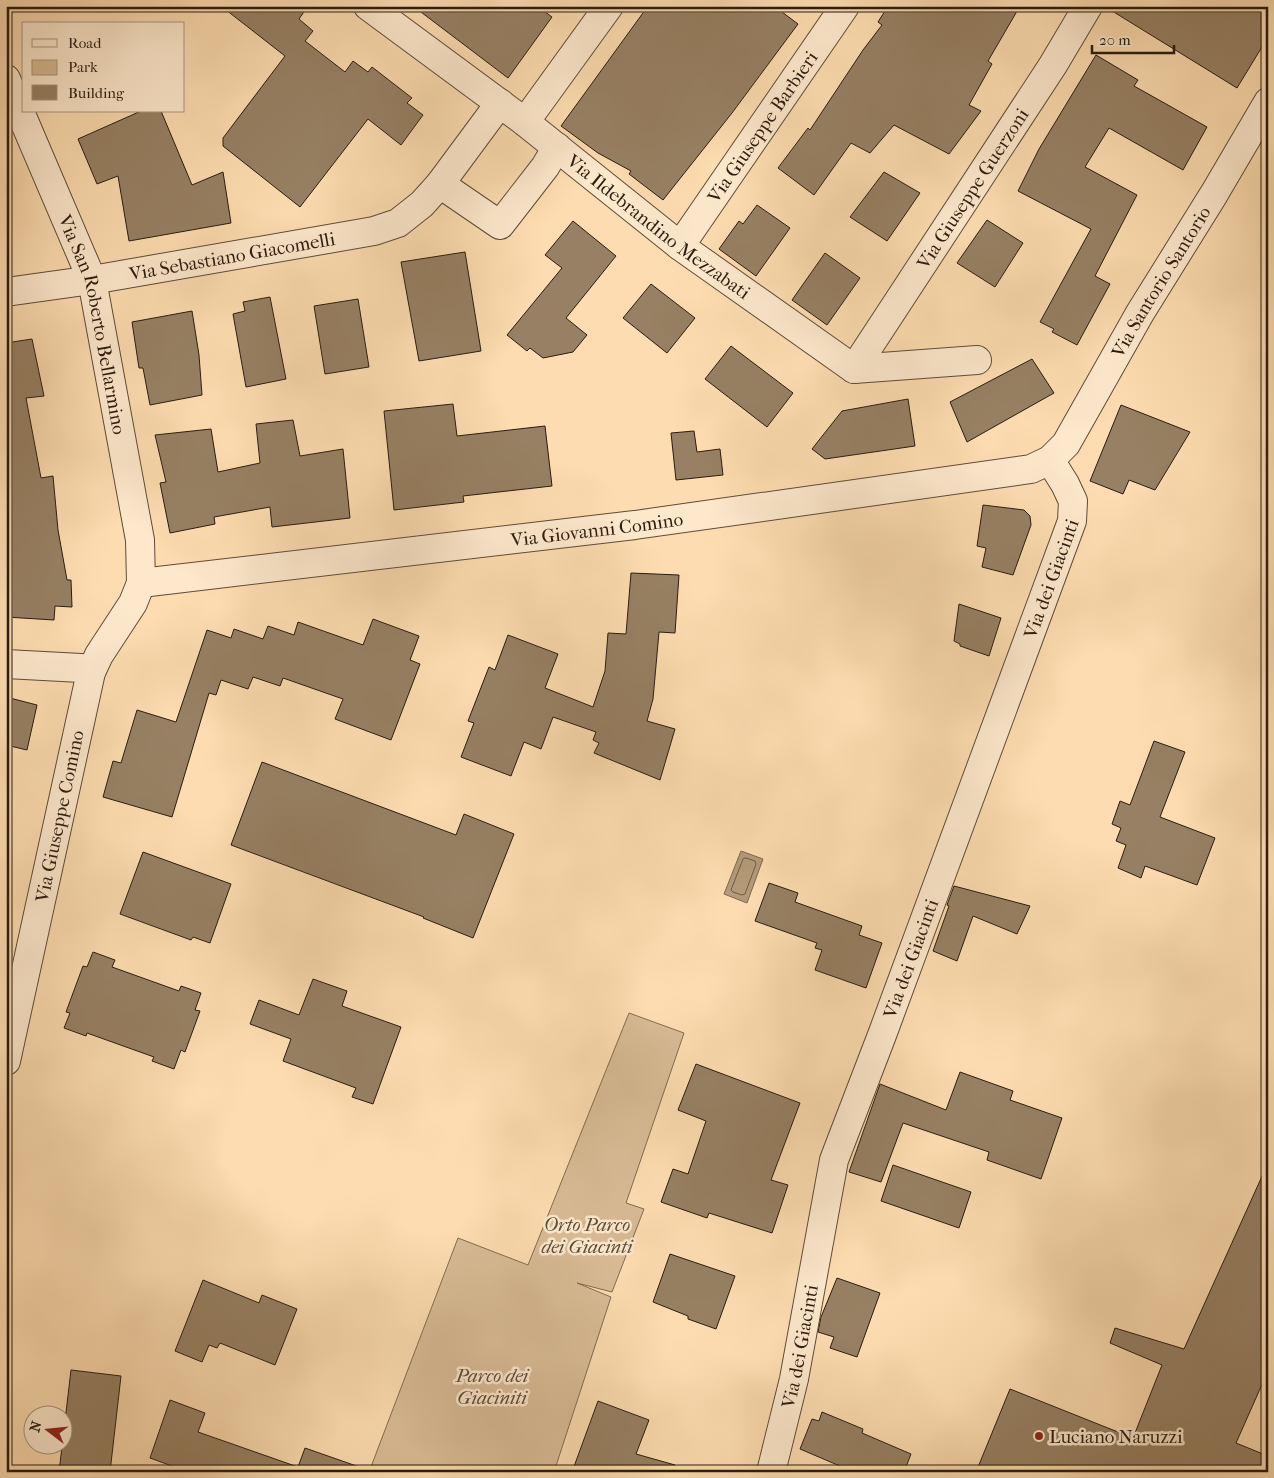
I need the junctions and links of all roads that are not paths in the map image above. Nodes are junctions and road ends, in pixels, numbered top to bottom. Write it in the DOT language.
graph roads {
  1 [pos="368,6"];
  2 [pos="609,6"];
  3 [pos="844,6"];
  4 [pos="1088,6"];
  5 [pos="6,79"];
  6 [pos="1268,102"];
  7 [pos="500,103"];
  8 [pos="525,122"];
  9 [pos="557,147"];
  10 [pos="440,184"];
  11 [pos="680,246"];
  12 [pos="92,280"];
  13 [pos="6,292"];
  14 [pos="977,360"];
  15 [pos="854,369"];
  16 [pos="1050,460"];
  17 [pos="141,583"];
  18 [pos="6,664"];
  19 [pos="91,672"];
  20 [pos="6,1061"];
  21 [pos="771,1472"];
  1 -- 7 [label="street, Via Ildebrandino Mezzabati"];
  2 -- 8 [label="street"];
  3 -- 11 [label="street, Via Giuseppe Barbieri"];
  4 -- 15 [label="street, Via Giuseppe Guerzoni"];
  5 -- 12 [label="street, Via San Roberto Bellarmino"];
  6 -- 16 [label="street, Via Santorio Santorio"];
  7 -- 8 [label="street, Via Ildebrandino Mezzabati"];
  7 -- 10 [label="street, Via Sebastiano Giacomelli"];
  8 -- 9 [label="street, Via Ildebrandino Mezzabati"];
  9 -- 10 [label="street"];
  9 -- 11 [label="street, Via Ildebrandino Mezzabati"];
  10 -- 12 [label="street, Via Sebastiano Giacomelli"];
  11 -- 15 [label="street, Via Ildebrandino Mezzabati"];
  12 -- 13 [label="street, Via Sebastiano Giacomelli"];
  12 -- 17 [label="street, Via San Roberto Bellarmino"];
  14 -- 15 [label="street"];
  16 -- 17 [label="street, Via Giovanni Comino"];
  16 -- 21 [label="street, Via dei Giacinti"];
  17 -- 19 [label="street, Via Giuseppe Comino"];
  18 -- 19 [label="street"];
  19 -- 20 [label="street, Via Giuseppe Comino"];
}
